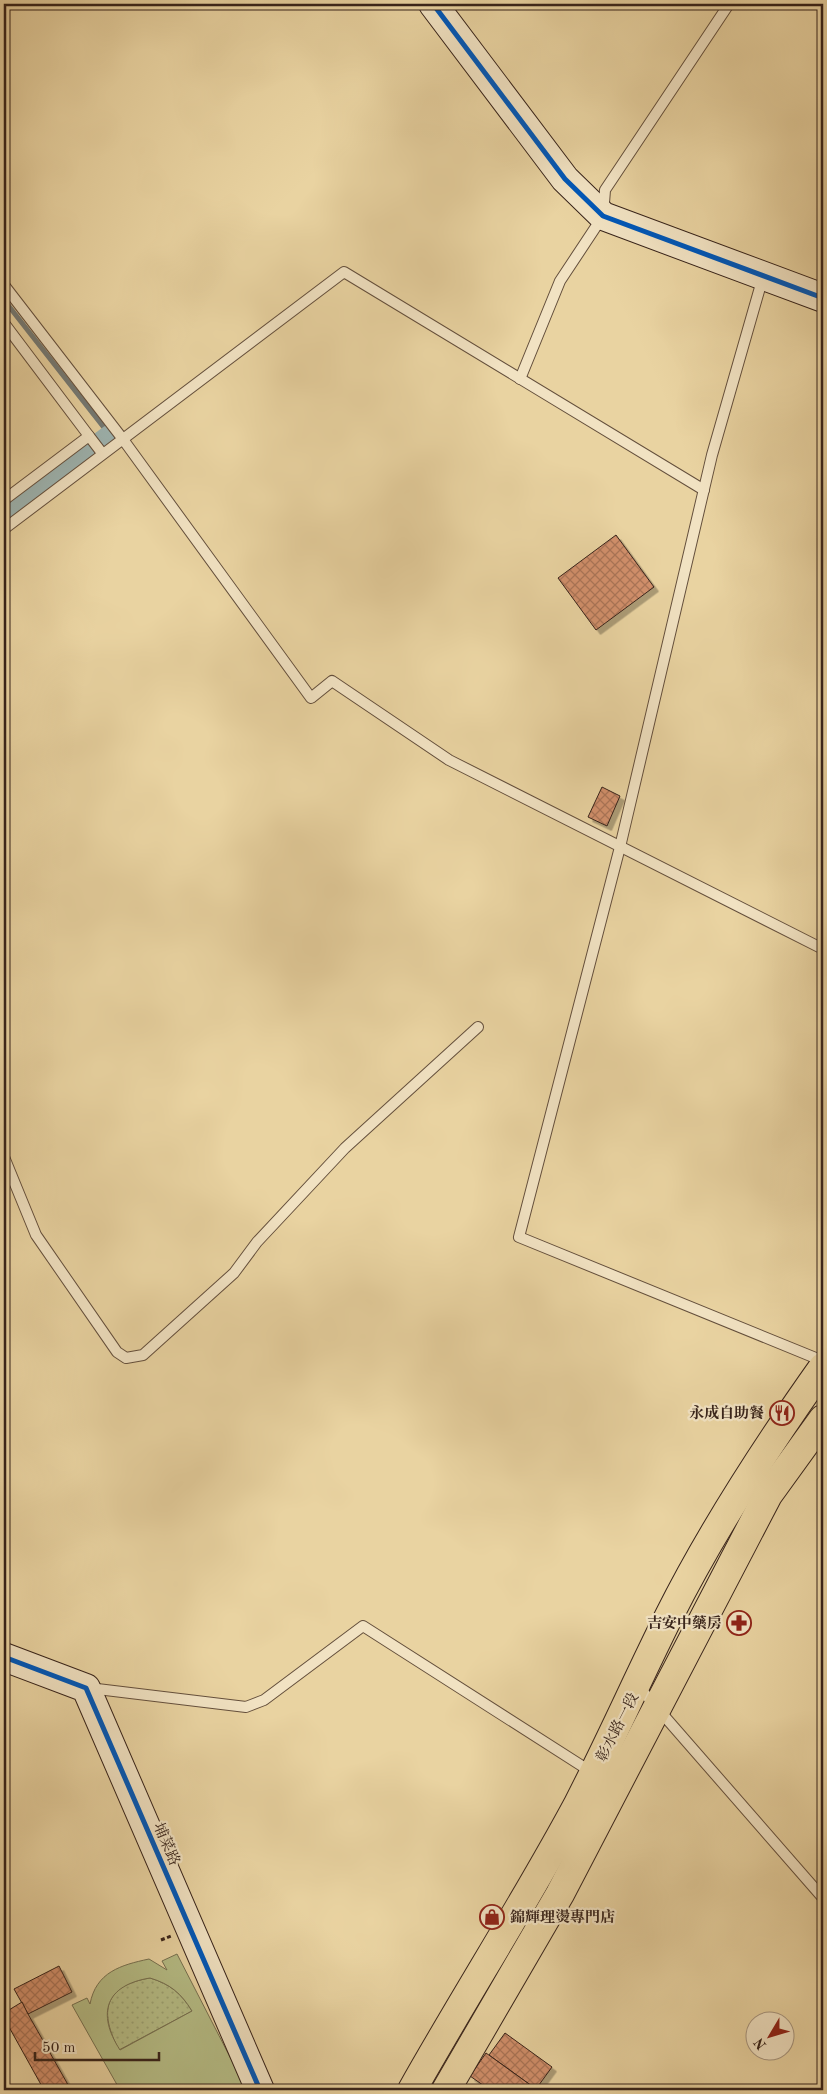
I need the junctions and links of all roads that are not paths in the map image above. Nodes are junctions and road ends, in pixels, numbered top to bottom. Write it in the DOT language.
graph roads {
  1 [pos="433,4"];
  2 [pos="729,4"];
  3 [pos="603,216"];
  4 [pos="763,276"];
  5 [pos="4,285"];
  6 [pos="823,298"];
  7 [pos="4,323"];
  8 [pos="520,379"];
  9 [pos="89,436"];
  10 [pos="122,438"];
  11 [pos="102,453"];
  12 [pos="704,490"];
  13 [pos="4,500"];
  14 [pos="4,529"];
  15 [pos="620,847"];
  16 [pos="823,949"];
  17 [pos="478,1027"];
  18 [pos="4,1157"];
  19 [pos="823,1361"];
  20 [pos="823,1367"];
  21 [pos="823,1419"];
  22 [pos="768,1447"];
  23 [pos="791,1463"];
  24 [pos="4,1657"];
  25 [pos="638,1685"];
  26 [pos="86,1688"];
  27 [pos="657,1710"];
  28 [pos="594,1774"];
  29 [pos="823,1898"];
  30 [pos="260,2090"];
  31 [pos="412,2090"];
  32 [pos="446,2090"];
  1 -- 3 [label="street"];
  2 -- 3 [label="lane"];
  3 -- 4 [label="street"];
  3 -- 8 [label="lane"];
  4 -- 6 [label="street"];
  4 -- 12 [label="lane"];
  5 -- 10 [label="lane"];
  7 -- 9 [label="lane"];
  8 -- 10 [label="lane"];
  8 -- 12 [label="lane"];
  9 -- 11 [label="lane"];
  9 -- 13 [label="lane"];
  10 -- 11 [label="lane"];
  10 -- 15 [label="lane"];
  11 -- 14 [label="lane"];
  12 -- 15 [label="lane"];
  15 -- 16 [label="lane"];
  15 -- 19 [label="lane"];
  17 -- 18 [label="lane"];
  20 -- 22 [label="main road, 彰水路一段"];
  21 -- 23 [label="main road, 彰水路一段"];
  22 -- 23 [label="main road"];
  22 -- 25 [label="main road, 彰水路一段"];
  23 -- 27 [label="main road, 彰水路一段"];
  24 -- 26 [label="street"];
  25 -- 27 [label="lane"];
  25 -- 28 [label="main road, 彰水路一段"];
  26 -- 28 [label="lane"];
  26 -- 30 [label="street, 埔菜路"];
  27 -- 29 [label="lane"];
  27 -- 32 [label="main road, 彰水路一段"];
  28 -- 31 [label="main road, 彰水路一段"];
}
